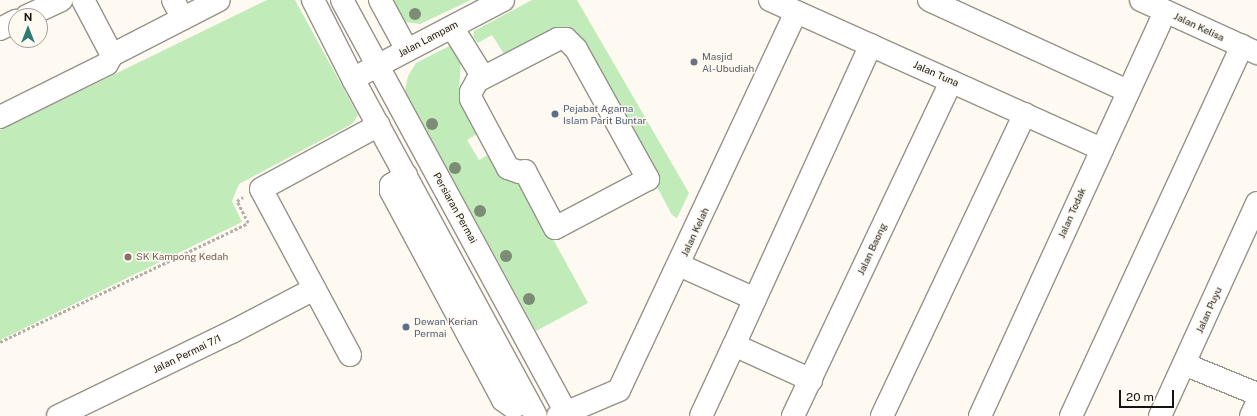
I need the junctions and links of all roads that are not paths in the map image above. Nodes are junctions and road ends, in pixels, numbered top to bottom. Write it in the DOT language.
graph roads {
  1 [pos="61,0"];
  2 [pos="83,0"];
  3 [pos="219,0"];
  4 [pos="313,0"];
  5 [pos="342,0"];
  6 [pos="380,0"];
  7 [pos="504,0"];
  8 [pos="770,0"];
  9 [pos="930,0"];
  10 [pos="1141,0"];
  11 [pos="44,8"];
  12 [pos="178,9"];
  13 [pos="1165,11"];
  14 [pos="796,12"];
  15 [pos="452,27"];
  16 [pos="871,46"];
  17 [pos="407,50"];
  18 [pos="1249,50"];
  19 [pos="112,55"];
  20 [pos="378,66"];
  21 [pos="483,78"];
  22 [pos="353,79"];
  23 [pos="951,81"];
  24 [pos="1128,91"];
  25 [pos="1025,114"];
  26 [pos="0,117"];
  27 [pos="379,125"];
  28 [pos="1102,149"];
  29 [pos="1257,203"];
  30 [pos="679,265"];
  31 [pos="314,288"];
  32 [pos="755,299"];
  33 [pos="734,345"];
  34 [pos="350,355"];
  35 [pos="1184,364"];
  36 [pos="811,380"];
  37 [pos="1257,394"];
  38 [pos="1257,404"];
  39 [pos="532,408"];
  40 [pos="564,415"];
  41 [pos="58,416"];
  42 [pos="701,416"];
  43 [pos="793,416"];
  44 [pos="882,416"];
  45 [pos="980,416"];
  46 [pos="1071,416"];
  47 [pos="1160,416"];
  48 [pos="1251,416"];
  1 -- 11 [label="street"];
  2 -- 19 [label="street"];
  3 -- 12 [label="street"];
  4 -- 22 [label="street"];
  5 -- 20 [label="street, Persiaran Permai"];
  6 -- 17 [label="street"];
  7 -- 15 [label="street, Jalan Lampam"];
  8 -- 14 [label="street, Jalan Tuna"];
  9 -- 24 [label="street"];
  10 -- 13 [label="street, Jalan Kelisa"];
  12 -- 19 [label="street"];
  13 -- 18 [label="street, Jalan Kelisa"];
  13 -- 24 [label="street, Jalan Todak"];
  14 -- 16 [label="street, Jalan Tuna"];
  14 -- 30 [label="street, Jalan Kelah"];
  15 -- 17 [label="street, Jalan Lampam"];
  15 -- 21 [label="street"];
  16 -- 23 [label="street, Jalan Tuna"];
  16 -- 32 [label="street"];
  17 -- 20 [label="street, Jalan Lampam"];
  18 -- 46 [label="street"];
  19 -- 26 [label="street"];
  20 -- 22 [label="street, Jalan Lampam"];
  20 -- 40 [label="street, Persiaran Permai"];
  21 -- 21 [label="street"];
  22 -- 27 [label="street"];
  23 -- 25 [label="street, Jalan Tuna"];
  23 -- 36 [label="street, Jalan Baong"];
  24 -- 28 [label="street, Jalan Todak"];
  25 -- 28 [label="street, Jalan Tuna"];
  25 -- 44 [label="street"];
  27 -- 31 [label="street"];
  27 -- 39 [label="street"];
  28 -- 45 [label="street, Jalan Todak"];
  29 -- 35 [label="street, Jalan Puyu"];
  30 -- 32 [label="street"];
  30 -- 40 [label="street, Jalan Kelah"];
  31 -- 34 [label="street"];
  31 -- 41 [label="street, Jalan Permai 7/1"];
  32 -- 33 [label="street"];
  33 -- 36 [label="street"];
  33 -- 42 [label="street"];
  35 -- 37 [label="street"];
  35 -- 47 [label="street, Jalan Puyu"];
  36 -- 43 [label="street, Jalan Baong"];
  38 -- 48 [label="street"];
}
